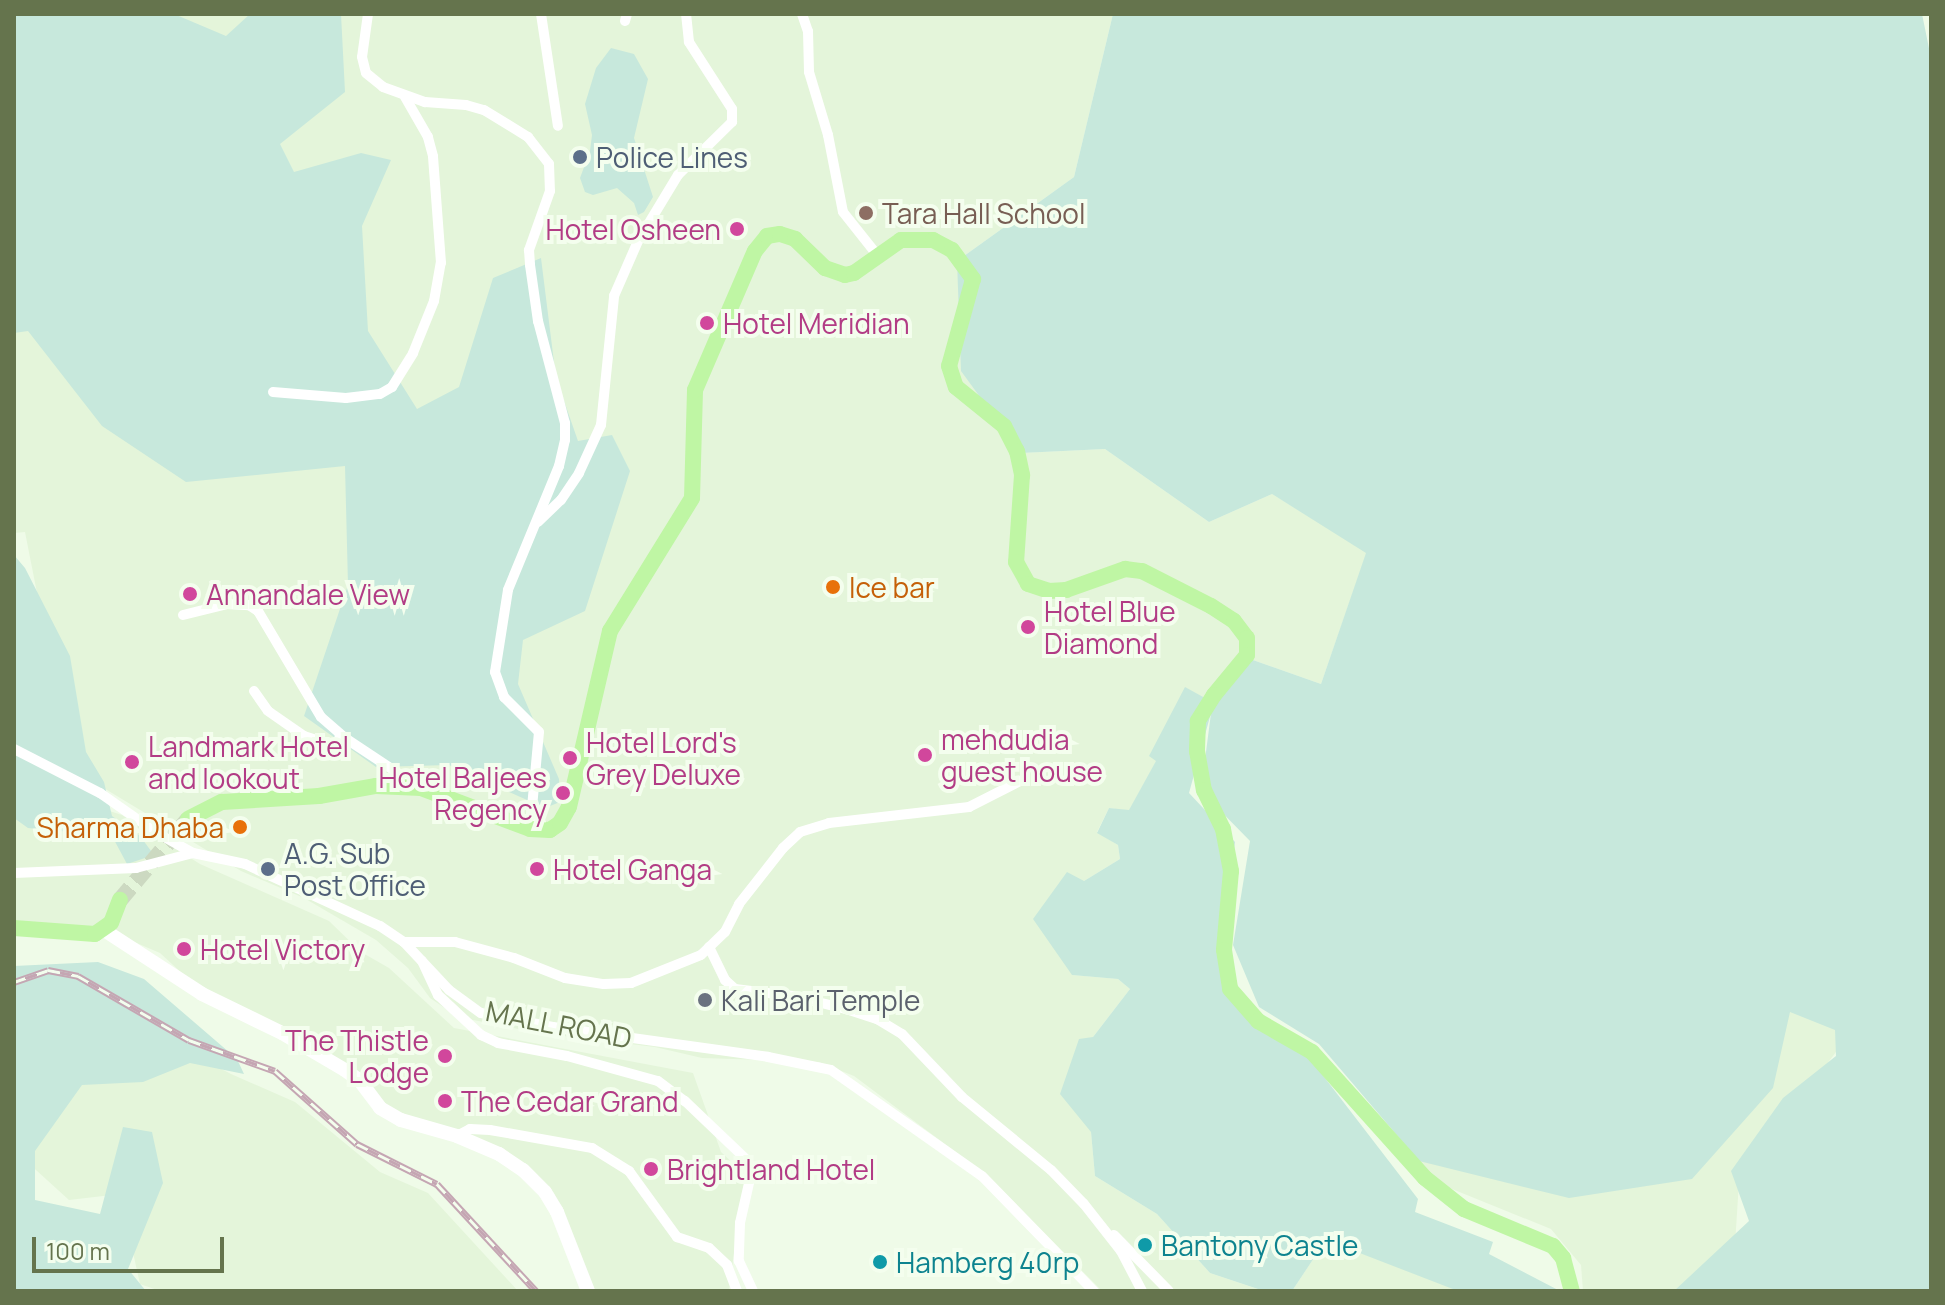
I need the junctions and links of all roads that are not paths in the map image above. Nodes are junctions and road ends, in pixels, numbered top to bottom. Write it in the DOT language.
graph roads {
  1 [pos="368,14"];
  2 [pos="541,14"];
  3 [pos="686,14"];
  4 [pos="802,14"];
  5 [pos="405,97"];
  6 [pos="558,126"];
  7 [pos="878,256"];
  8 [pos="273,392"];
  9 [pos="534,526"];
  10 [pos="183,615"];
  11 [pos="254,691"];
  12 [pos="340,734"];
  13 [pos="14,749"];
  14 [pos="1020,781"];
  15 [pos="421,788"];
  16 [pos="188,819"];
  17 [pos="530,829"];
  18 [pos="193,853"];
  19 [pos="14,873"];
  20 [pos="120,900"];
  21 [pos="14,928"];
  22 [pos="104,930"];
  23 [pos="404,942"];
  24 [pos="709,947"];
  25 [pos="422,959"];
  26 [pos="457,1136"];
  27 [pos="1103,1226"];
  28 [pos="588,1291"];
  29 [pos="737,1291"];
  30 [pos="753,1291"];
  31 [pos="1094,1291"];
  32 [pos="1142,1291"];
  33 [pos="1169,1291"];
  34 [pos="1572,1291"];
  1 -- 5 [label="street"];
  2 -- 6 [label="street"];
  3 -- 9 [label="street"];
  4 -- 7 [label="street"];
  5 -- 8 [label="street"];
  5 -- 9 [label="street"];
  7 -- 17 [label="main road"];
  7 -- 34 [label="main road"];
  9 -- 17 [label="street"];
  10 -- 12 [label="street"];
  11 -- 12 [label="street"];
  12 -- 15 [label="street"];
  13 -- 18 [label="street, MALL ROAD"];
  14 -- 24 [label="street"];
  15 -- 16 [label="main road"];
  15 -- 17 [label="main road"];
  18 -- 19 [label="street"];
  18 -- 23 [label="street, MALL ROAD"];
  20 -- 22 [label="main road"];
  21 -- 22 [label="main road"];
  22 -- 26 [label="main road"];
  23 -- 24 [label="street"];
  23 -- 25 [label="street, MALL ROAD"];
  24 -- 27 [label="street"];
  25 -- 30 [label="street"];
  25 -- 31 [label="street, MALL ROAD"];
  26 -- 28 [label="main road"];
  26 -- 29 [label="street"];
  27 -- 32 [label="street"];
  27 -- 33 [label="street"];
}
